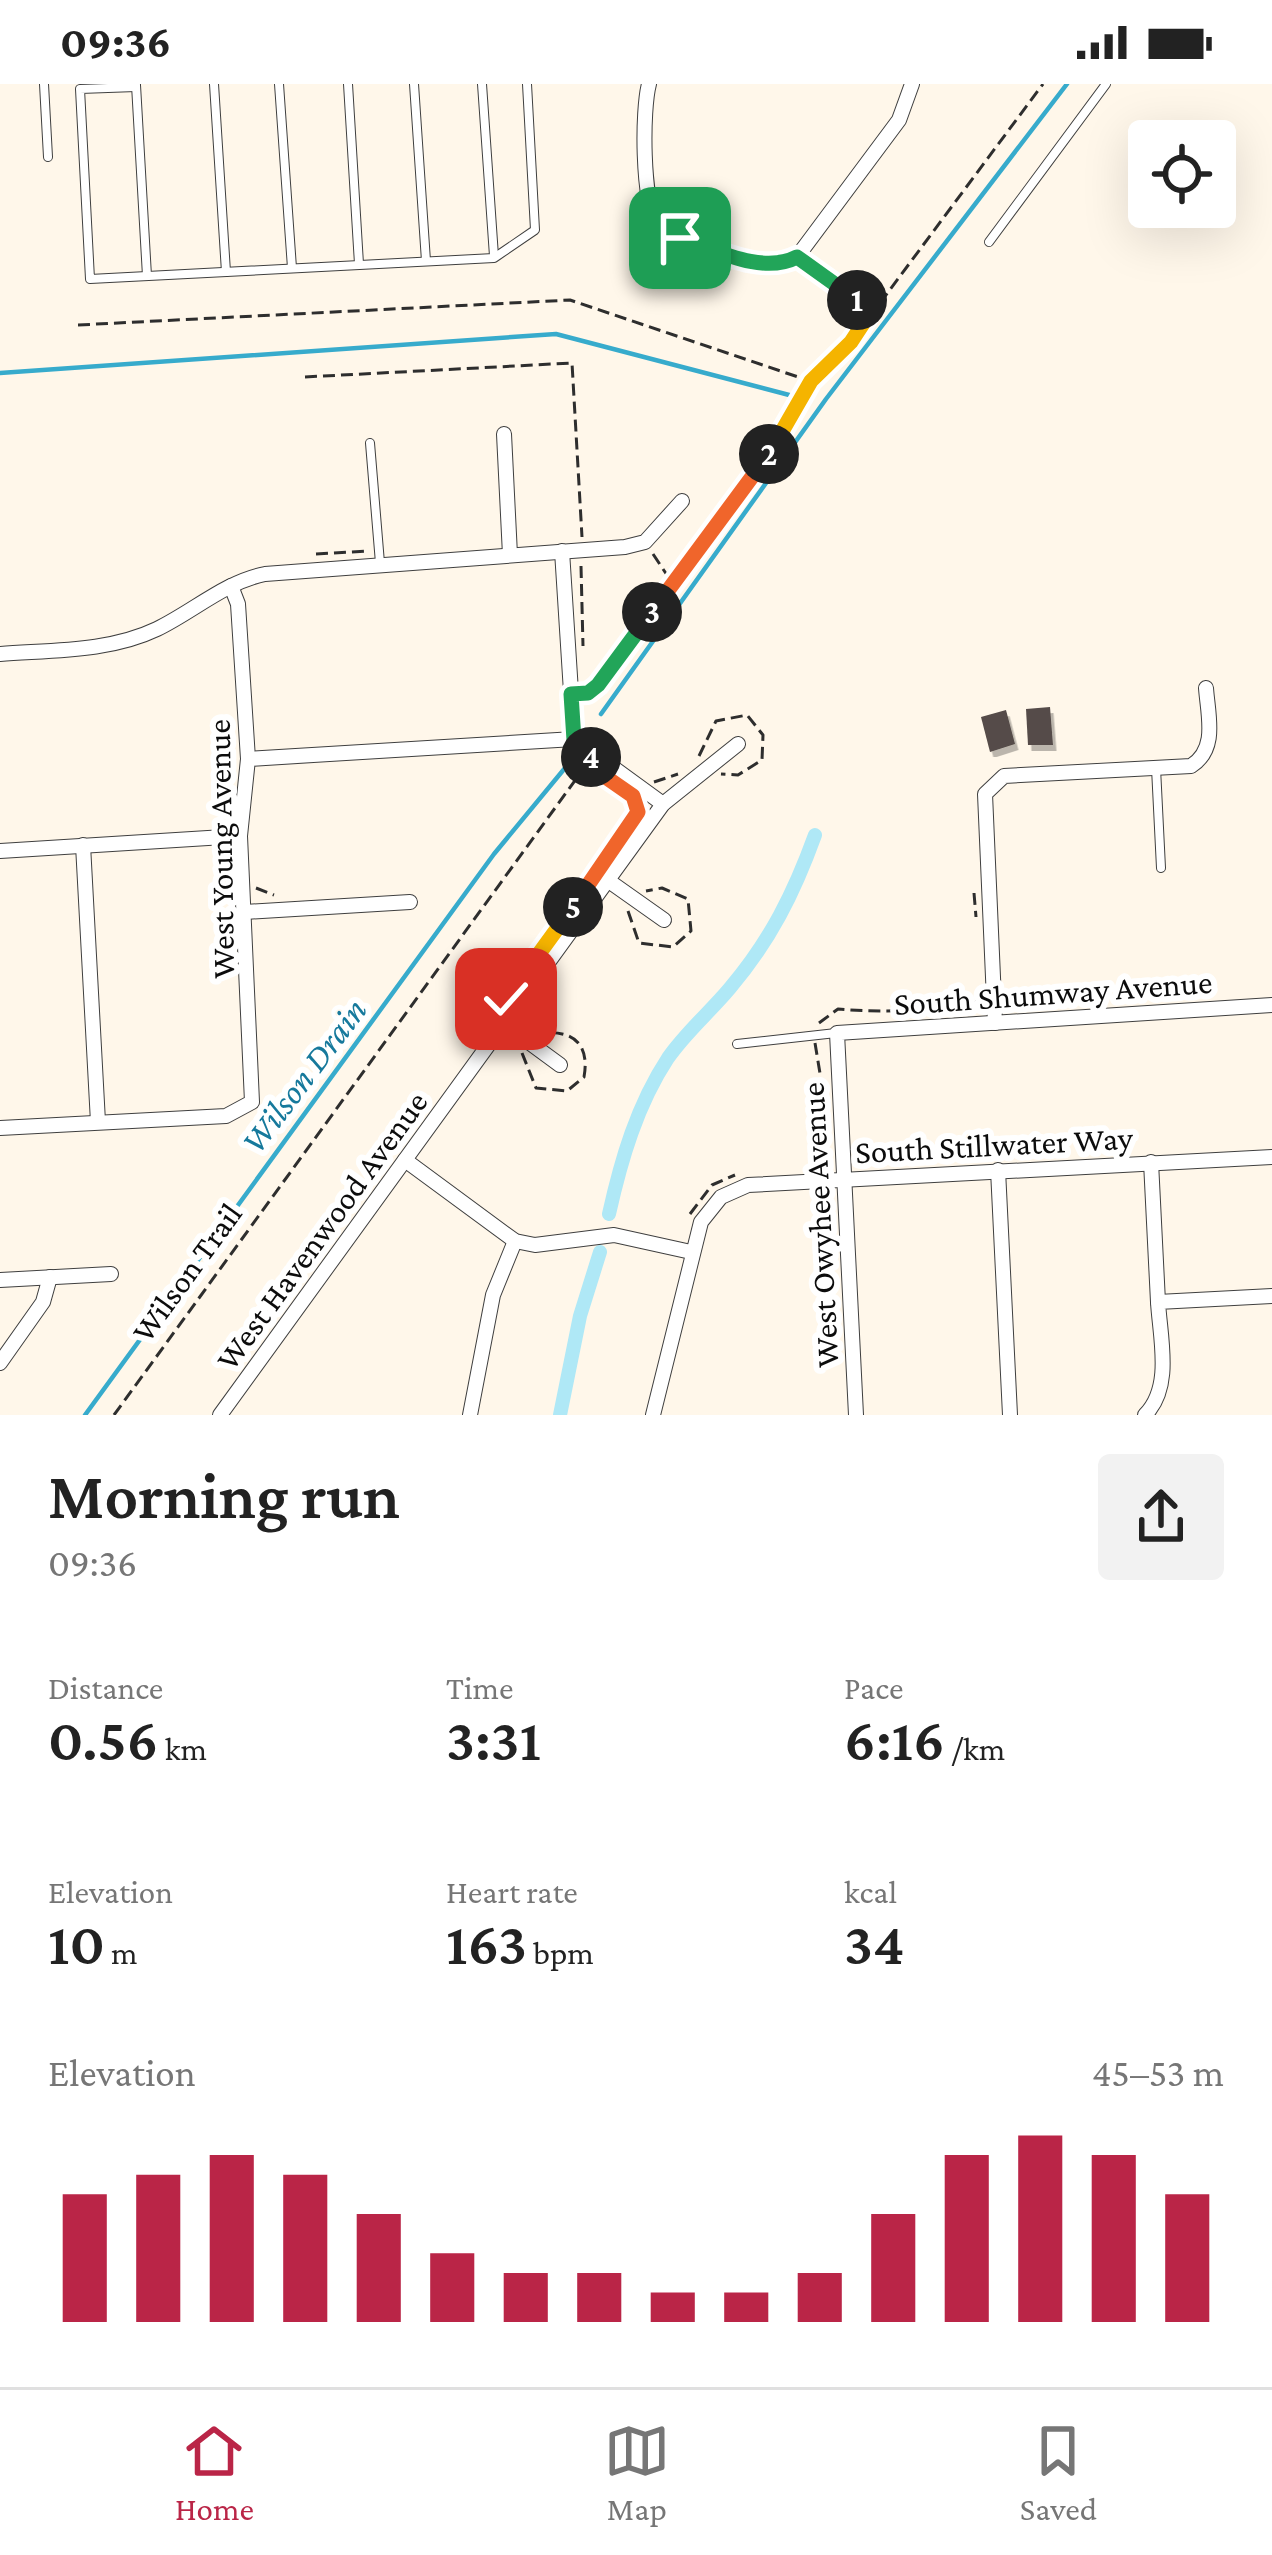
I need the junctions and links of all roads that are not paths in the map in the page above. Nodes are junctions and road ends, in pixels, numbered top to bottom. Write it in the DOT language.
graph roads {
  1 [pos="44,84"];
  2 [pos="214,84"];
  3 [pos="279,84"];
  4 [pos="348,84"];
  5 [pos="415,84"];
  6 [pos="482,84"];
  7 [pos="527,84"];
  8 [pos="649,84"];
  9 [pos="912,84"];
  10 [pos="1106,84"];
  11 [pos="136,86"];
  12 [pos="48,157"];
  13 [pos="989,242"];
  14 [pos="494,257"];
  15 [pos="426,261"];
  16 [pos="359,264"];
  17 [pos="292,268"];
  18 [pos="226,272"];
  19 [pos="147,276"];
  20 [pos="504,434"];
  21 [pos="370,443"];
  22 [pos="682,501"];
  23 [pos="562,551"];
  24 [pos="510,555"];
  25 [pos="380,562"];
  26 [pos="231,586"];
  27 [pos="0,654"];
  28 [pos="1206,688"];
  29 [pos="574,740"];
  30 [pos="738,744"];
  31 [pos="248,759"];
  32 [pos="1156,768"];
  33 [pos="663,804"];
  34 [pos="240,836"];
  35 [pos="83,845"];
  36 [pos="0,850"];
  37 [pos="1161,868"];
  38 [pos="607,879"];
  39 [pos="410,902"];
  40 [pos="245,912"];
  41 [pos="664,920"];
  42 [pos="1272,1005"];
  43 [pos="995,1023"];
  44 [pos="504,1024"];
  45 [pos="837,1033"];
  46 [pos="737,1044"];
  47 [pos="560,1065"];
  48 [pos="98,1123"];
  49 [pos="0,1128"];
  50 [pos="1272,1157"];
  51 [pos="405,1160"];
  52 [pos="1150,1162"];
  53 [pos="998,1170"];
  54 [pos="843,1179"];
  55 [pos="515,1241"];
  56 [pos="691,1252"];
  57 [pos="111,1274"];
  58 [pos="50,1277"];
  59 [pos="0,1280"];
  60 [pos="1272,1296"];
  61 [pos="1158,1302"];
  62 [pos="0,1363"];
  63 [pos="220,1415"];
  64 [pos="470,1415"];
  65 [pos="653,1415"];
  66 [pos="856,1415"];
  67 [pos="1010,1415"];
  68 [pos="1145,1415"];
  1 -- 12 [label="lane"];
  2 -- 18 [label="lane"];
  3 -- 17 [label="lane"];
  4 -- 16 [label="lane"];
  5 -- 15 [label="lane"];
  6 -- 14 [label="lane"];
  7 -- 14 [label="lane"];
  8 -- 9 [label="street"];
  10 -- 13 [label="lane"];
  11 -- 19 [label="lane"];
  11 -- 19 [label="lane"];
  14 -- 15 [label="lane"];
  15 -- 16 [label="lane"];
  16 -- 17 [label="lane"];
  17 -- 18 [label="lane"];
  18 -- 19 [label="lane"];
  20 -- 24 [label="street"];
  21 -- 25 [label="lane"];
  22 -- 23 [label="street"];
  23 -- 24 [label="street"];
  23 -- 29 [label="street"];
  24 -- 25 [label="street"];
  25 -- 26 [label="street"];
  26 -- 27 [label="street"];
  26 -- 31 [label="street, West Young Avenue"];
  28 -- 32 [label="street"];
  29 -- 31 [label="street"];
  29 -- 33 [label="street"];
  30 -- 33 [label="street, West Havenwood Avenue"];
  31 -- 34 [label="street, West Young Avenue"];
  32 -- 37 [label="lane"];
  32 -- 43 [label="street"];
  33 -- 38 [label="street, West Havenwood Avenue"];
  34 -- 35 [label="street"];
  34 -- 40 [label="street, West Young Avenue"];
  35 -- 36 [label="street"];
  35 -- 48 [label="street"];
  38 -- 41 [label="street"];
  38 -- 44 [label="street, West Havenwood Avenue"];
  39 -- 40 [label="street"];
  40 -- 48 [label="street, West Young Avenue"];
  42 -- 43 [label="street, South Shumway Avenue"];
  43 -- 45 [label="street, South Shumway Avenue"];
  44 -- 47 [label="street"];
  44 -- 51 [label="street, West Havenwood Avenue"];
  45 -- 46 [label="lane"];
  45 -- 54 [label="street, West Owyhee Avenue"];
  48 -- 49 [label="street"];
  50 -- 52 [label="street, South Stillwater Way"];
  51 -- 55 [label="street"];
  51 -- 63 [label="street, West Havenwood Avenue"];
  52 -- 53 [label="street, South Stillwater Way"];
  52 -- 61 [label="street"];
  53 -- 54 [label="street, South Stillwater Way"];
  53 -- 67 [label="street"];
  54 -- 56 [label="street, South Stillwater Way"];
  54 -- 66 [label="street, West Owyhee Avenue"];
  55 -- 56 [label="street"];
  55 -- 64 [label="street"];
  56 -- 65 [label="street"];
  57 -- 58 [label="street"];
  58 -- 59 [label="street"];
  58 -- 62 [label="street"];
  60 -- 61 [label="street"];
  61 -- 68 [label="street"];
}
